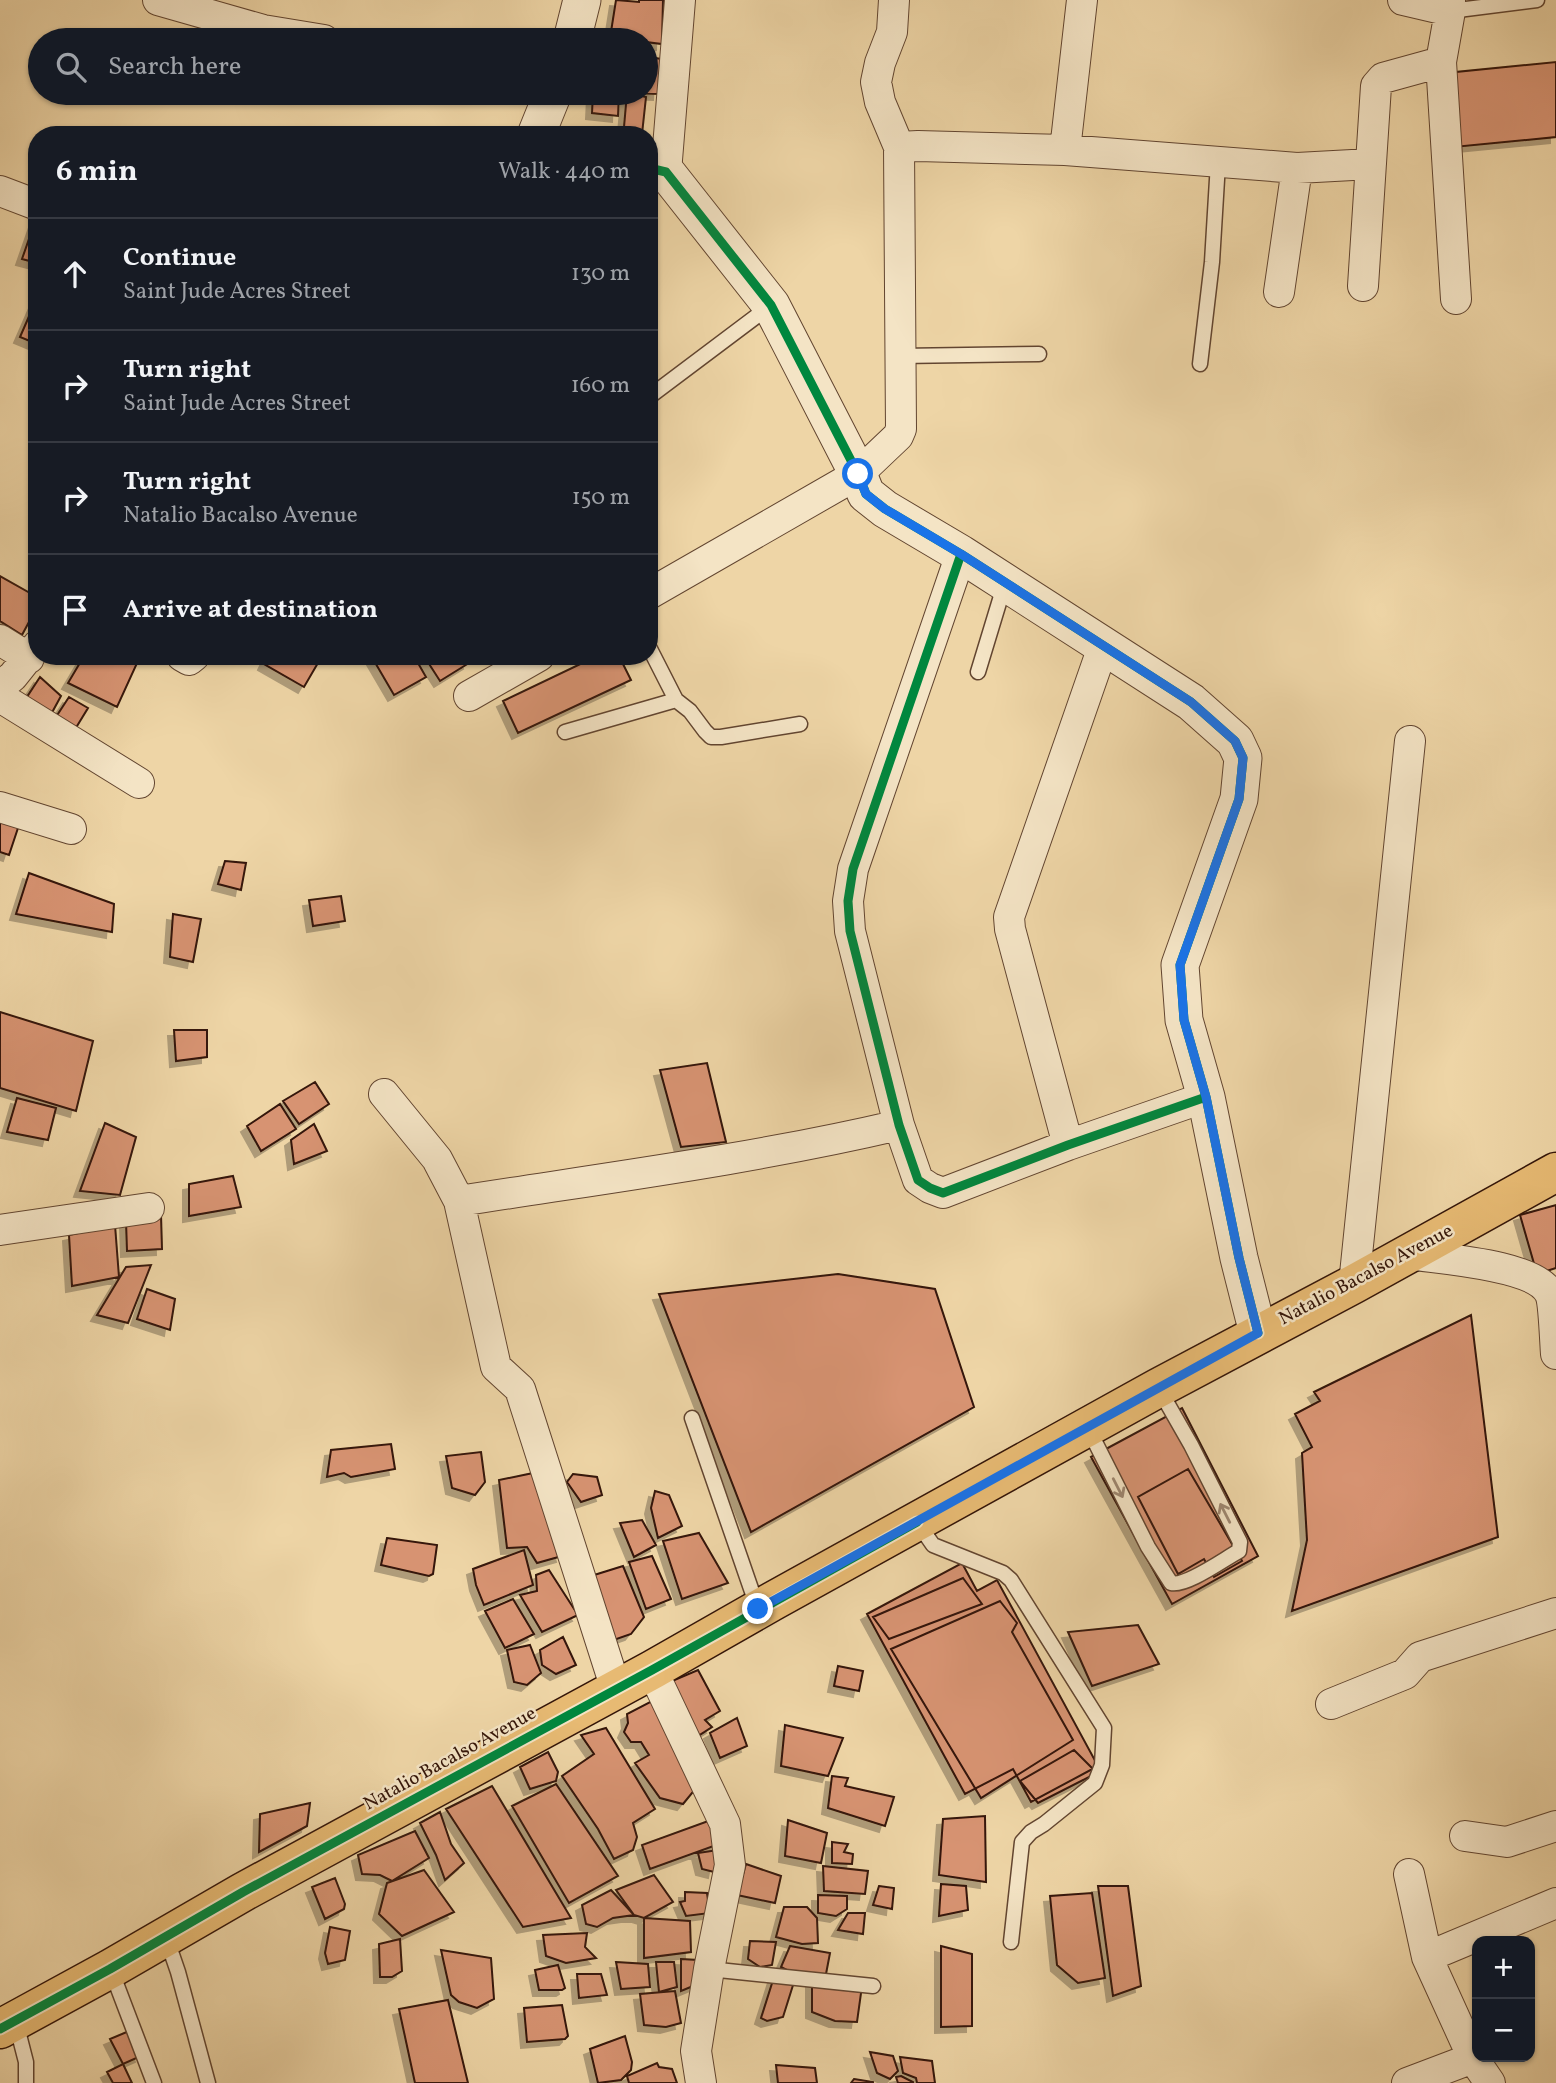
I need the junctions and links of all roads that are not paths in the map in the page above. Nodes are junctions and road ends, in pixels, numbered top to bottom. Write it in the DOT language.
graph roads {
  1 [pos="158,0"];
  2 [pos="583,0"];
  3 [pos="680,0"];
  4 [pos="894,0"];
  5 [pos="1082,0"];
  6 [pos="1403,0"];
  7 [pos="1537,0"];
  8 [pos="1450,6"];
  9 [pos="256,28"];
  10 [pos="575,28"];
  11 [pos="1441,62"];
  12 [pos="548,105"];
  13 [pos="540,126"];
  14 [pos="899,147"];
  15 [pos="1065,150"];
  16 [pos="1218,163"];
  17 [pos="1371,164"];
  18 [pos="1297,168"];
  19 [pos="658,170"];
  20 [pos="0,191"];
  21 [pos="28,202"];
  22 [pos="1363,286"];
  23 [pos="1279,292"];
  24 [pos="1457,299"];
  25 [pos="771,305"];
  26 [pos="1040,354"];
  27 [pos="900,356"];
  28 [pos="1200,364"];
  29 [pos="658,390"];
  30 [pos="858,474"];
  31 [pos="961,554"];
  32 [pos="1006,583"];
  33 [pos="658,589"];
  34 [pos="0,640"];
  35 [pos="1104,644"];
  36 [pos="28,650"];
  37 [pos="28,657"];
  38 [pos="523,665"];
  39 [pos="658,665"];
  40 [pos="978,672"];
  41 [pos="0,687"];
  42 [pos="469,695"];
  43 [pos="0,697"];
  44 [pos="676,700"];
  45 [pos="800,724"];
  46 [pos="565,732"];
  47 [pos="1410,741"];
  48 [pos="139,783"];
  49 [pos="0,807"];
  50 [pos="71,829"];
  51 [pos="384,1094"];
  52 [pos="1206,1097"];
  53 [pos="899,1125"];
  54 [pos="1068,1145"];
  55 [pos="1556,1172"];
  56 [pos="459,1201"];
  57 [pos="149,1208"];
  58 [pos="0,1230"];
  59 [pos="1408,1254"];
  60 [pos="1353,1284"];
  61 [pos="1258,1333"];
  62 [pos="1556,1353"];
  63 [pos="1158,1388"];
  64 [pos="692,1418"];
  65 [pos="1088,1427"];
  66 [pos="917,1522"];
  67 [pos="758,1609"];
  68 [pos="1556,1613"];
  69 [pos="652,1670"];
  70 [pos="616,1689"];
  71 [pos="1331,1704"];
  72 [pos="1556,1826"];
  73 [pos="1465,1836"];
  74 [pos="1409,1874"];
  75 [pos="1556,1903"];
  76 [pos="166,1937"];
  77 [pos="1011,1942"];
  78 [pos="1427,1957"];
  79 [pos="110,1969"];
  80 [pos="709,1969"];
  81 [pos="873,1986"];
  82 [pos="8,2024"];
  83 [pos="1472,2053"];
  84 [pos="1472,2058"];
  85 [pos="1477,2062"];
  86 [pos="26,2083"];
  87 [pos="154,2083"];
  88 [pos="208,2083"];
  89 [pos="701,2083"];
  90 [pos="1408,2083"];
  91 [pos="1490,2083"];
  1 -- 9 [label="street"];
  2 -- 10 [label="street"];
  3 -- 19 [label="street"];
  4 -- 14 [label="street"];
  5 -- 15 [label="street"];
  6 -- 8 [label="street"];
  7 -- 8 [label="lane"];
  8 -- 11 [label="street"];
  11 -- 17 [label="street"];
  11 -- 24 [label="street"];
  12 -- 13 [label="street"];
  14 -- 15 [label="street"];
  14 -- 27 [label="street"];
  15 -- 16 [label="street"];
  16 -- 18 [label="street"];
  16 -- 28 [label="lane"];
  17 -- 18 [label="street"];
  17 -- 22 [label="street"];
  18 -- 23 [label="street"];
  19 -- 25 [label="street"];
  20 -- 21 [label="street"];
  25 -- 29 [label="lane"];
  25 -- 30 [label="street"];
  26 -- 27 [label="lane"];
  27 -- 30 [label="street"];
  30 -- 31 [label="street"];
  30 -- 33 [label="street"];
  31 -- 32 [label="street"];
  31 -- 53 [label="street"];
  32 -- 35 [label="street"];
  32 -- 40 [label="lane"];
  34 -- 36 [label="street"];
  35 -- 52 [label="street"];
  35 -- 54 [label="street"];
  37 -- 41 [label="street"];
  38 -- 42 [label="street"];
  39 -- 44 [label="lane"];
  43 -- 48 [label="street"];
  44 -- 45 [label="lane"];
  44 -- 46 [label="lane"];
  47 -- 60 [label="street"];
  49 -- 50 [label="street"];
  51 -- 56 [label="street"];
  52 -- 54 [label="street"];
  52 -- 61 [label="street"];
  53 -- 54 [label="street"];
  53 -- 56 [label="street"];
  55 -- 59 [label="main road, Natalio Bacalso Avenue"];
  56 -- 70 [label="street"];
  57 -- 58 [label="street"];
  59 -- 60 [label="main road, Natalio Bacalso Avenue"];
  59 -- 62 [label="street"];
  60 -- 61 [label="main road, Natalio Bacalso Avenue"];
  61 -- 63 [label="main road, Natalio Bacalso Avenue"];
  63 -- 65 [label="main road, Natalio Bacalso Avenue"];
  65 -- 63 [label="lane, one-way"];
  64 -- 67 [label="lane"];
  65 -- 66 [label="main road, Natalio Bacalso Avenue"];
  66 -- 67 [label="main road, Natalio Bacalso Avenue"];
  66 -- 77 [label="lane"];
  67 -- 69 [label="main road, Natalio Bacalso Avenue"];
  68 -- 71 [label="street"];
  69 -- 70 [label="main road, Natalio Bacalso Avenue"];
  69 -- 80 [label="street"];
  70 -- 76 [label="main road, Natalio Bacalso Avenue"];
  72 -- 73 [label="street"];
  74 -- 78 [label="street"];
  75 -- 78 [label="street"];
  76 -- 79 [label="main road, Natalio Bacalso Avenue"];
  76 -- 88 [label="lane"];
  78 -- 83 [label="street"];
  79 -- 82 [label="main road, Natalio Bacalso Avenue"];
  79 -- 87 [label="lane"];
  80 -- 81 [label="lane"];
  80 -- 89 [label="street"];
  82 -- 86 [label="lane"];
  84 -- 90 [label="street"];
  85 -- 91 [label="street"];
}
